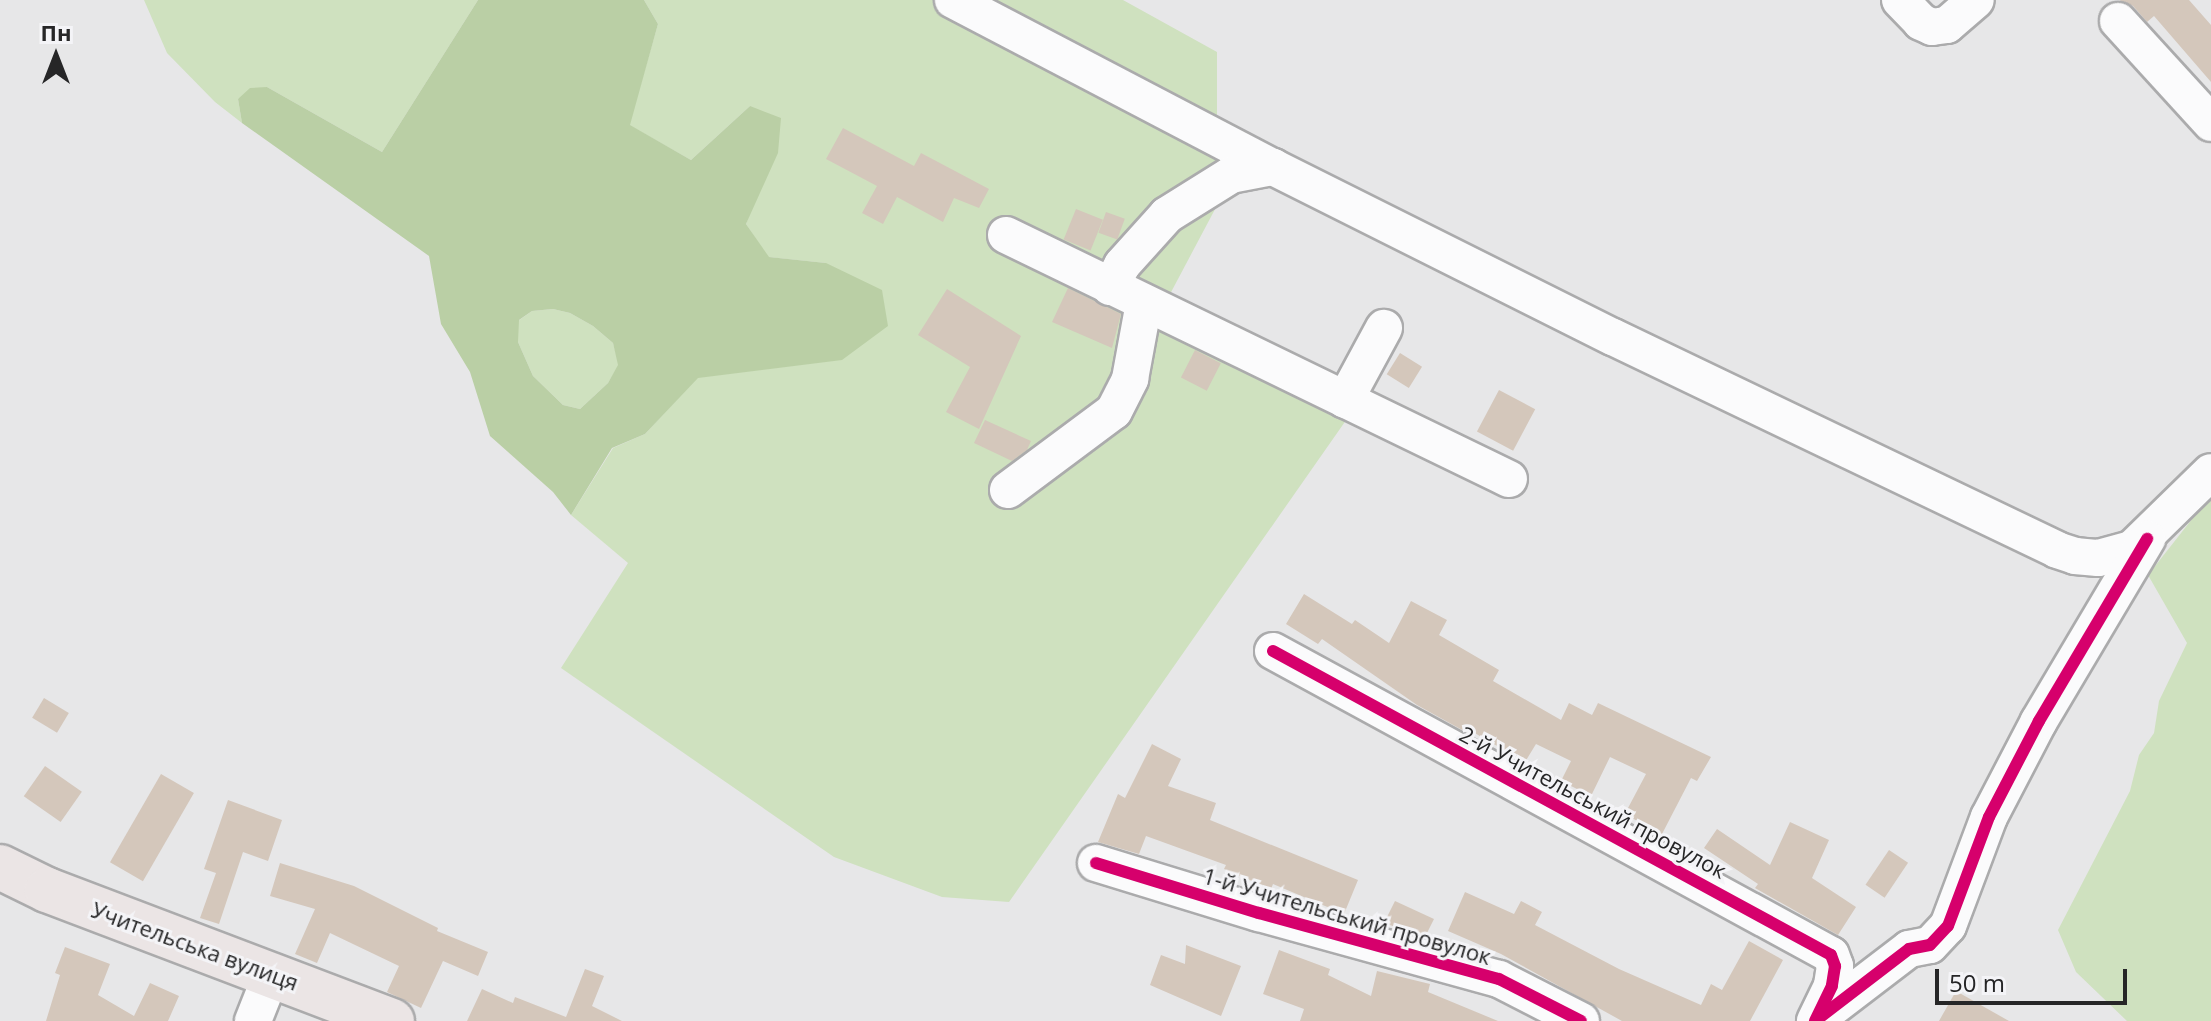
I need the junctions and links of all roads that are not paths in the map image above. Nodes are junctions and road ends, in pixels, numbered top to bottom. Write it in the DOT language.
graph roads {
  1 [pos="953,0"];
  2 [pos="1900,0"];
  3 [pos="1976,0"];
  4 [pos="2118,21"];
  5 [pos="2211,123"];
  6 [pos="1273,167"];
  7 [pos="1006,235"];
  8 [pos="1110,287"];
  9 [pos="1144,303"];
  10 [pos="1384,328"];
  11 [pos="1345,400"];
  12 [pos="2211,472"];
  13 [pos="1509,479"];
  14 [pos="1008,490"];
  15 [pos="2147,539"];
  16 [pos="1273,651"];
  17 [pos="1096,863"];
  18 [pos="0,867"];
  19 [pos="272,973"];
  20 [pos="253,1021"];
  21 [pos="392,1021"];
  22 [pos="1581,1021"];
  23 [pos="1815,1021"];
  1 -- 6 [label="street"];
  2 -- 3 [label="street"];
  4 -- 5 [label="street"];
  6 -- 8 [label="street"];
  6 -- 15 [label="street"];
  7 -- 8 [label="street"];
  8 -- 9 [label="street"];
  9 -- 11 [label="street"];
  9 -- 14 [label="street"];
  10 -- 11 [label="street"];
  11 -- 13 [label="street"];
  12 -- 15 [label="street"];
  15 -- 23 [label="street"];
  16 -- 23 [label="street, 2-й Учительський провулок"];
  17 -- 22 [label="street, 1-й Учительський провулок"];
  18 -- 19 [label="main road, Учительська вулиця"];
  19 -- 20 [label="street"];
  19 -- 21 [label="main road, Учительська вулиця"];
}
